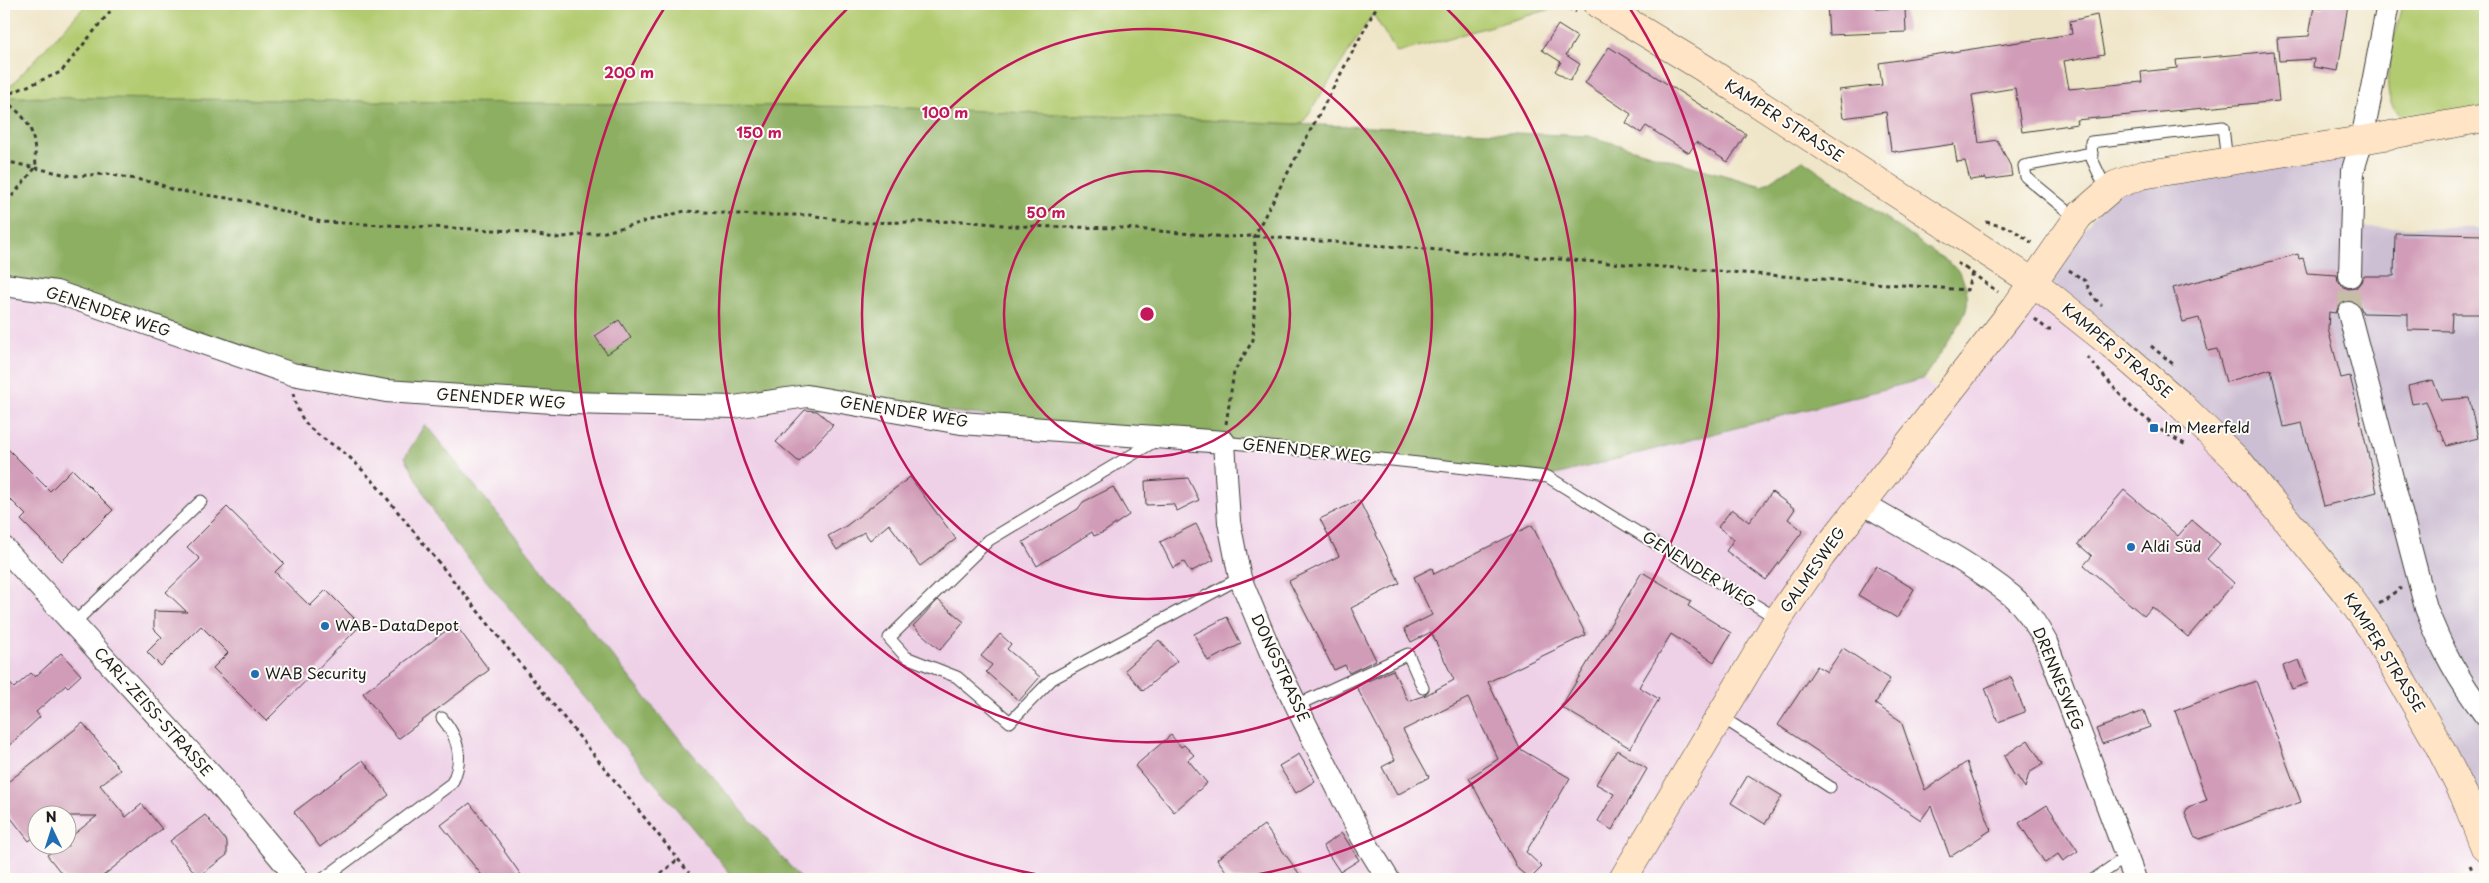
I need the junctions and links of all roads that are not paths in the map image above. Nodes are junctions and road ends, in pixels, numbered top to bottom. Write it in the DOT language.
graph roads {
  1 [pos="1598,4"];
  2 [pos="2388,4"];
  3 [pos="2485,118"];
  4 [pos="2362,140"];
  5 [pos="2092,153"];
  6 [pos="2227,162"];
  7 [pos="2107,191"];
  8 [pos="2077,219"];
  9 [pos="2350,276"];
  10 [pos="2033,282"];
  11 [pos="4,285"];
  12 [pos="2349,313"];
  13 [pos="1163,437"];
  14 [pos="1224,442"];
  15 [pos="201,501"];
  16 [pos="1861,502"];
  17 [pos="4,548"];
  18 [pos="1240,578"];
  19 [pos="1778,619"];
  20 [pos="73,624"];
  21 [pos="1423,688"];
  22 [pos="1297,705"];
  23 [pos="2485,715"];
  24 [pos="1720,716"];
  25 [pos="442,718"];
  26 [pos="1830,787"];
  27 [pos="2477,854"];
  28 [pos="2126,857"];
  29 [pos="298,879"];
  30 [pos="323,879"];
  31 [pos="1388,879"];
  32 [pos="1623,879"];
  33 [pos="2094,879"];
  34 [pos="2134,879"];
  1 -- 10 [label="main road, KAMPER STRASSE"];
  2 -- 4 [label="street"];
  3 -- 4 [label="main road"];
  4 -- 6 [label="main road"];
  4 -- 9 [label="street"];
  5 -- 6 [label="lane"];
  5 -- 7 [label="lane"];
  5 -- 8 [label="lane"];
  6 -- 7 [label="main road"];
  7 -- 8 [label="main road"];
  8 -- 10 [label="main road"];
  10 -- 16 [label="main road, GALMESWEG"];
  10 -- 27 [label="main road, KAMPER STRASSE"];
  11 -- 13 [label="street, GENENDER WEG"];
  12 -- 23 [label="street"];
  13 -- 14 [label="street, GENENDER WEG"];
  13 -- 18 [label="lane"];
  14 -- 18 [label="street, DONGSTRASSE"];
  14 -- 19 [label="lane, GENENDER WEG"];
  15 -- 20 [label="lane"];
  16 -- 19 [label="main road, GALMESWEG"];
  16 -- 28 [label="street, DRENNESWEG"];
  17 -- 20 [label="street, CARL-ZEISS-STRASSE"];
  18 -- 22 [label="street, DONGSTRASSE"];
  19 -- 24 [label="main road, GALMESWEG"];
  20 -- 29 [label="street, CARL-ZEISS-STRASSE"];
  21 -- 22 [label="lane"];
  22 -- 31 [label="street, DONGSTRASSE"];
  24 -- 26 [label="lane"];
  24 -- 32 [label="main road, GALMESWEG"];
  25 -- 30 [label="lane"];
  28 -- 33 [label="lane"];
  28 -- 34 [label="street, DRENNESWEG"];
}
